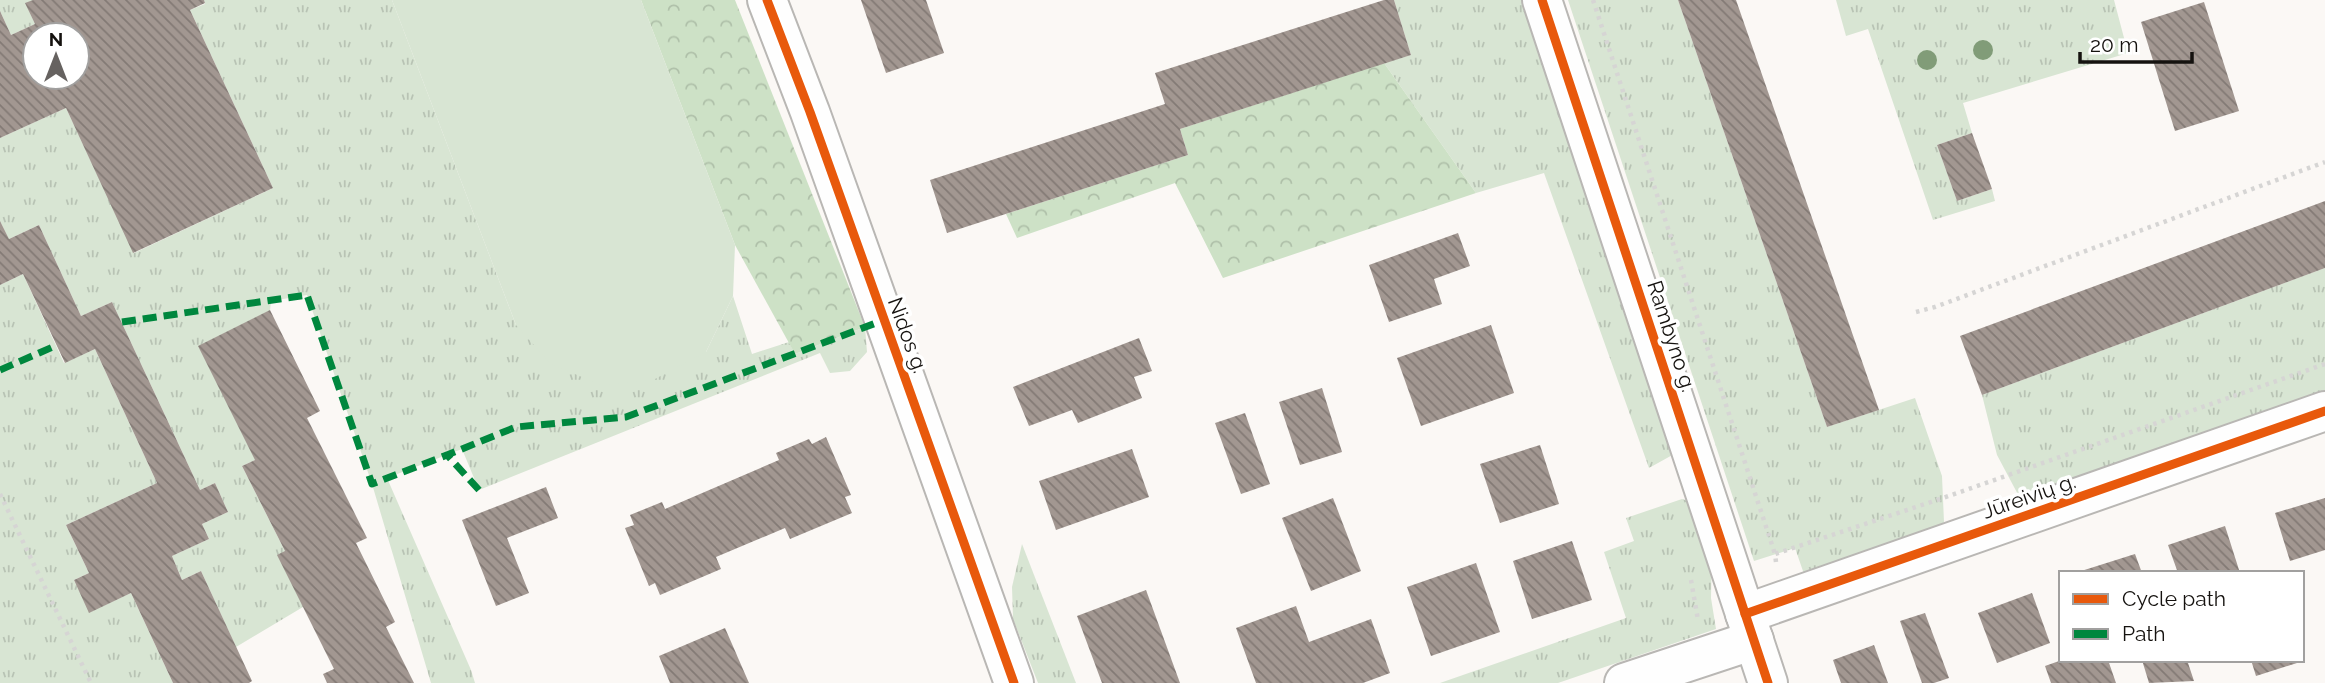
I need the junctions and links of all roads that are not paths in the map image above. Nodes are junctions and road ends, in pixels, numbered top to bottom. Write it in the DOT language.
graph roads {
  1 [pos="767,0"];
  2 [pos="1542,0"];
  3 [pos="2325,411"];
  4 [pos="1749,627"];
  5 [pos="1014,683"];
  6 [pos="1624,683"];
  7 [pos="1768,683"];
  1 -- 5 [label="street, Nidos g."];
  2 -- 4 [label="street, Rambyno g."];
  3 -- 4 [label="street, Jūreivių g."];
  4 -- 6 [label="street, Jūreivių g."];
  4 -- 7 [label="street, Rambyno g."];
}
